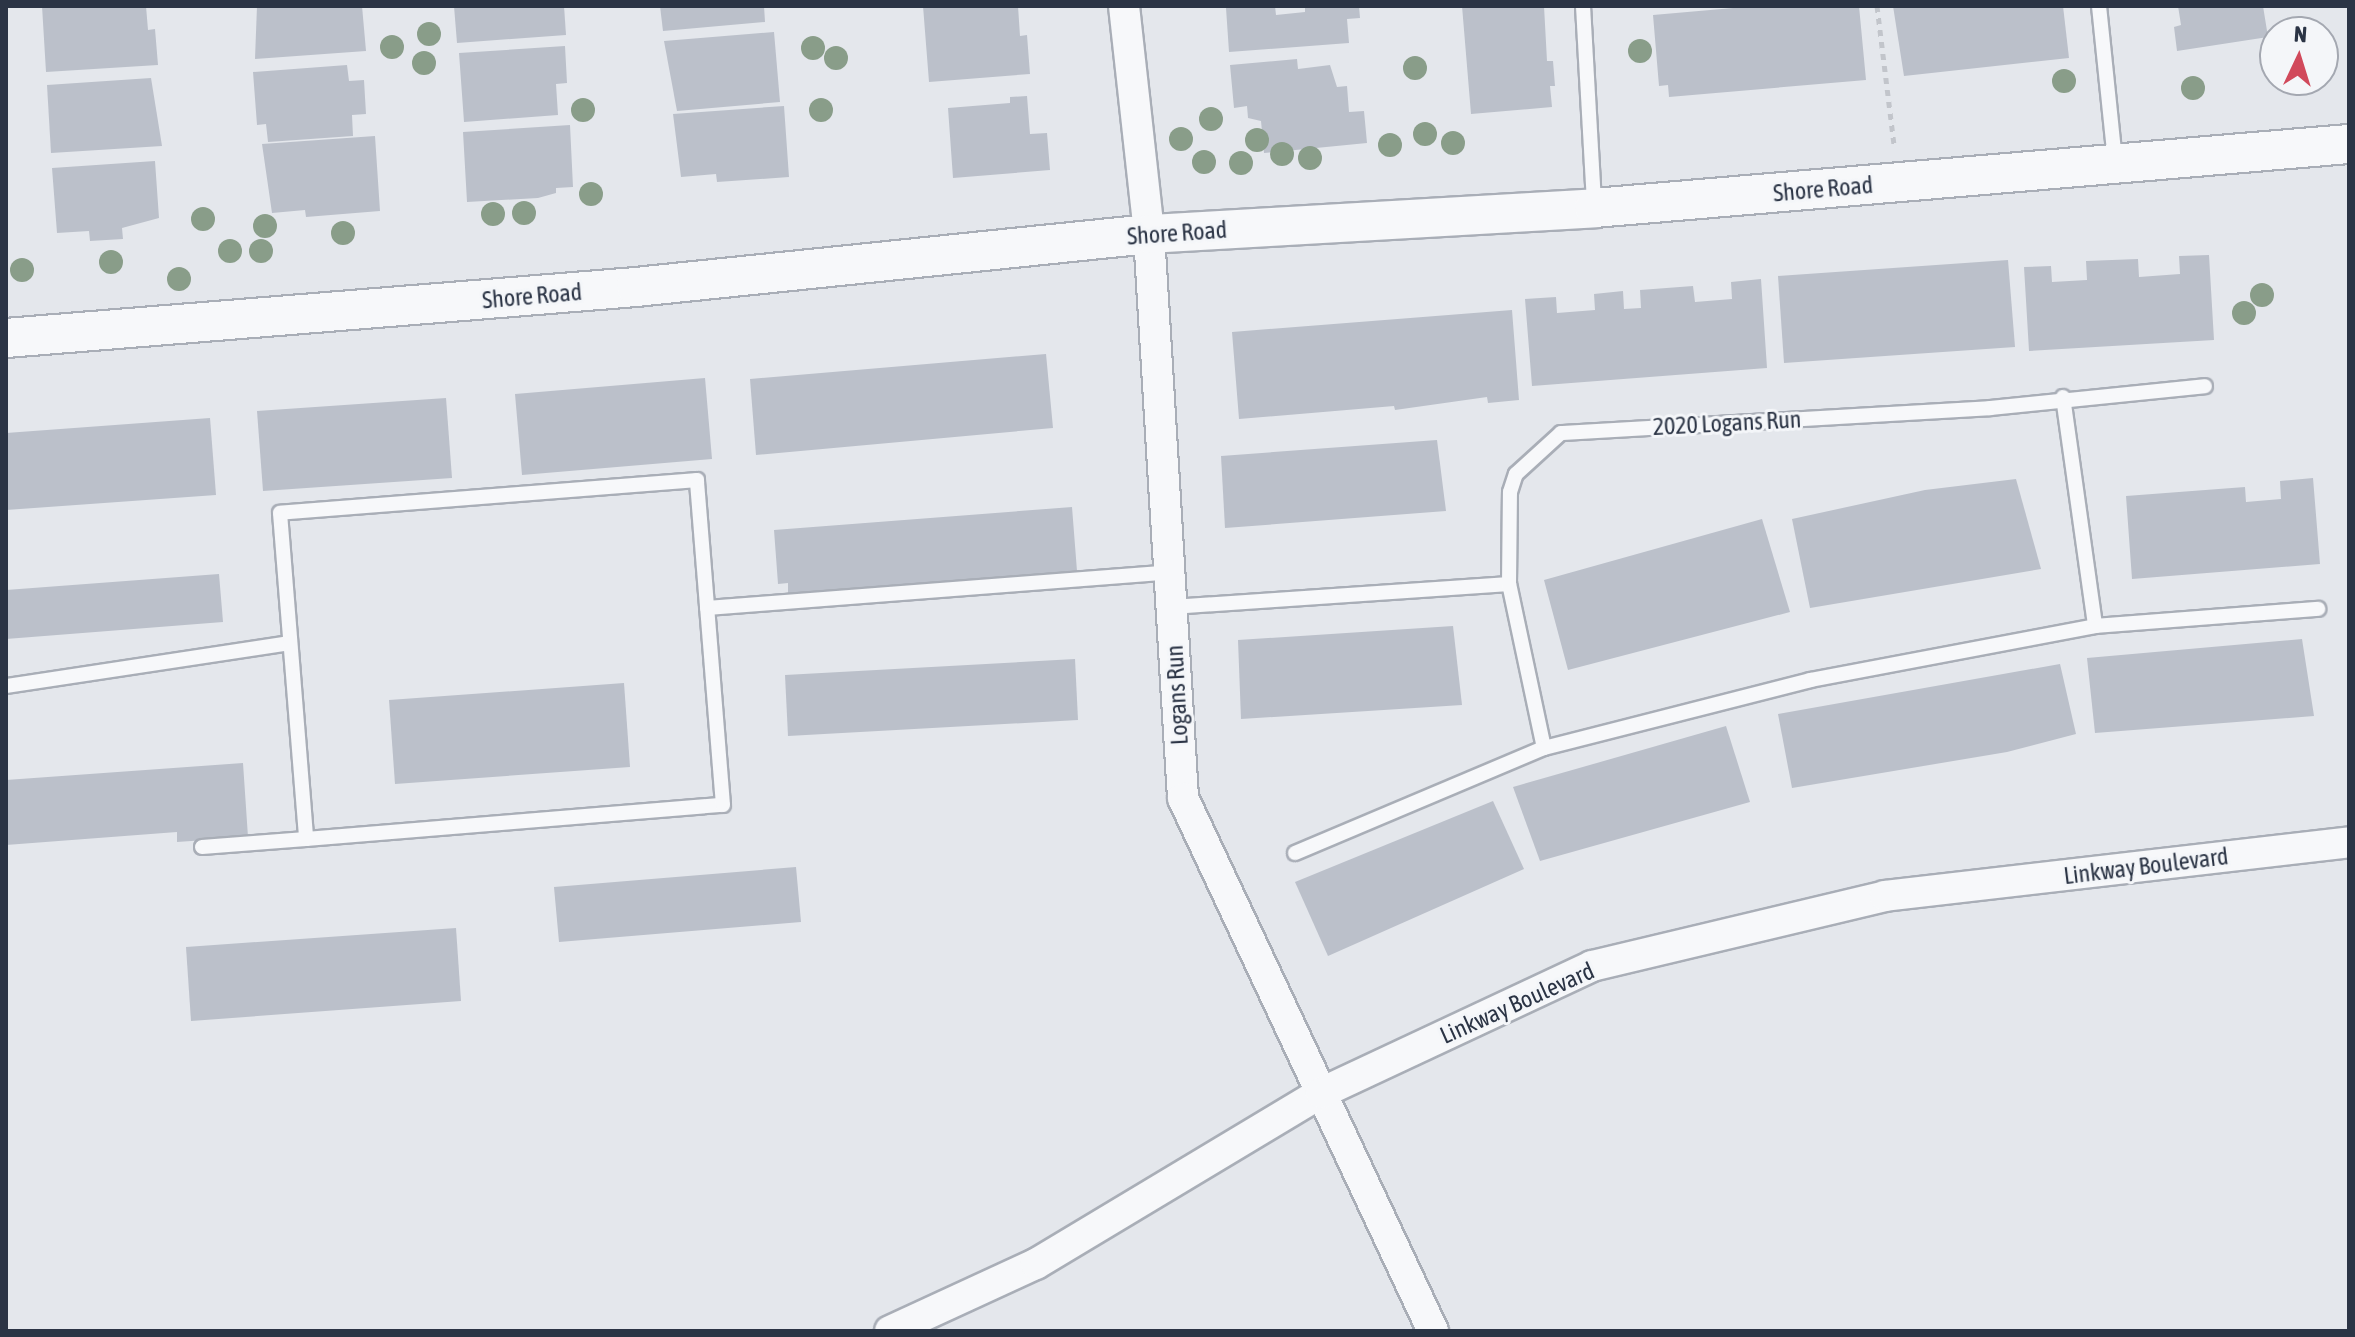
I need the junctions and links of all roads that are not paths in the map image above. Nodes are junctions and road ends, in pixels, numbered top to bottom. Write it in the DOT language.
graph roads {
  1 [pos="1124,6"];
  2 [pos="1583,6"];
  3 [pos="2099,6"];
  4 [pos="2349,144"];
  5 [pos="2116,163"];
  6 [pos="1594,208"];
  7 [pos="1149,234"];
  8 [pos="6,338"];
  9 [pos="2205,386"];
  10 [pos="2063,397"];
  11 [pos="1172,572"];
  12 [pos="1509,584"];
  13 [pos="1172,607"];
  14 [pos="707,608"];
  15 [pos="2318,609"];
  16 [pos="2095,626"];
  17 [pos="290,643"];
  18 [pos="6,686"];
  19 [pos="1544,748"];
  20 [pos="306,839"];
  21 [pos="2349,842"];
  22 [pos="202,847"];
  23 [pos="1295,853"];
  24 [pos="1321,1093"];
  25 [pos="890,1331"];
  26 [pos="1433,1331"];
  1 -- 7 [label="street, Logans Run"];
  2 -- 6 [label="lane"];
  3 -- 5 [label="lane"];
  4 -- 5 [label="street, Shore Road"];
  5 -- 6 [label="street, Shore Road"];
  6 -- 7 [label="street, Shore Road"];
  7 -- 8 [label="street, Shore Road"];
  7 -- 11 [label="street, Logans Run"];
  9 -- 10 [label="lane, 2020 Logans Run"];
  10 -- 12 [label="lane, 2020 Logans Run"];
  10 -- 16 [label="lane"];
  11 -- 13 [label="street, Logans Run"];
  11 -- 14 [label="lane"];
  12 -- 13 [label="lane"];
  12 -- 19 [label="lane, 2020 Logans Run"];
  13 -- 24 [label="street, Logans Run"];
  14 -- 17 [label="lane"];
  14 -- 20 [label="lane"];
  15 -- 16 [label="lane"];
  16 -- 19 [label="lane"];
  17 -- 18 [label="lane"];
  17 -- 20 [label="lane"];
  19 -- 23 [label="lane"];
  20 -- 22 [label="lane"];
  21 -- 24 [label="street, Linkway Boulevard"];
  24 -- 25 [label="street, Linkway Boulevard"];
  24 -- 26 [label="street, Logans Run"];
}
